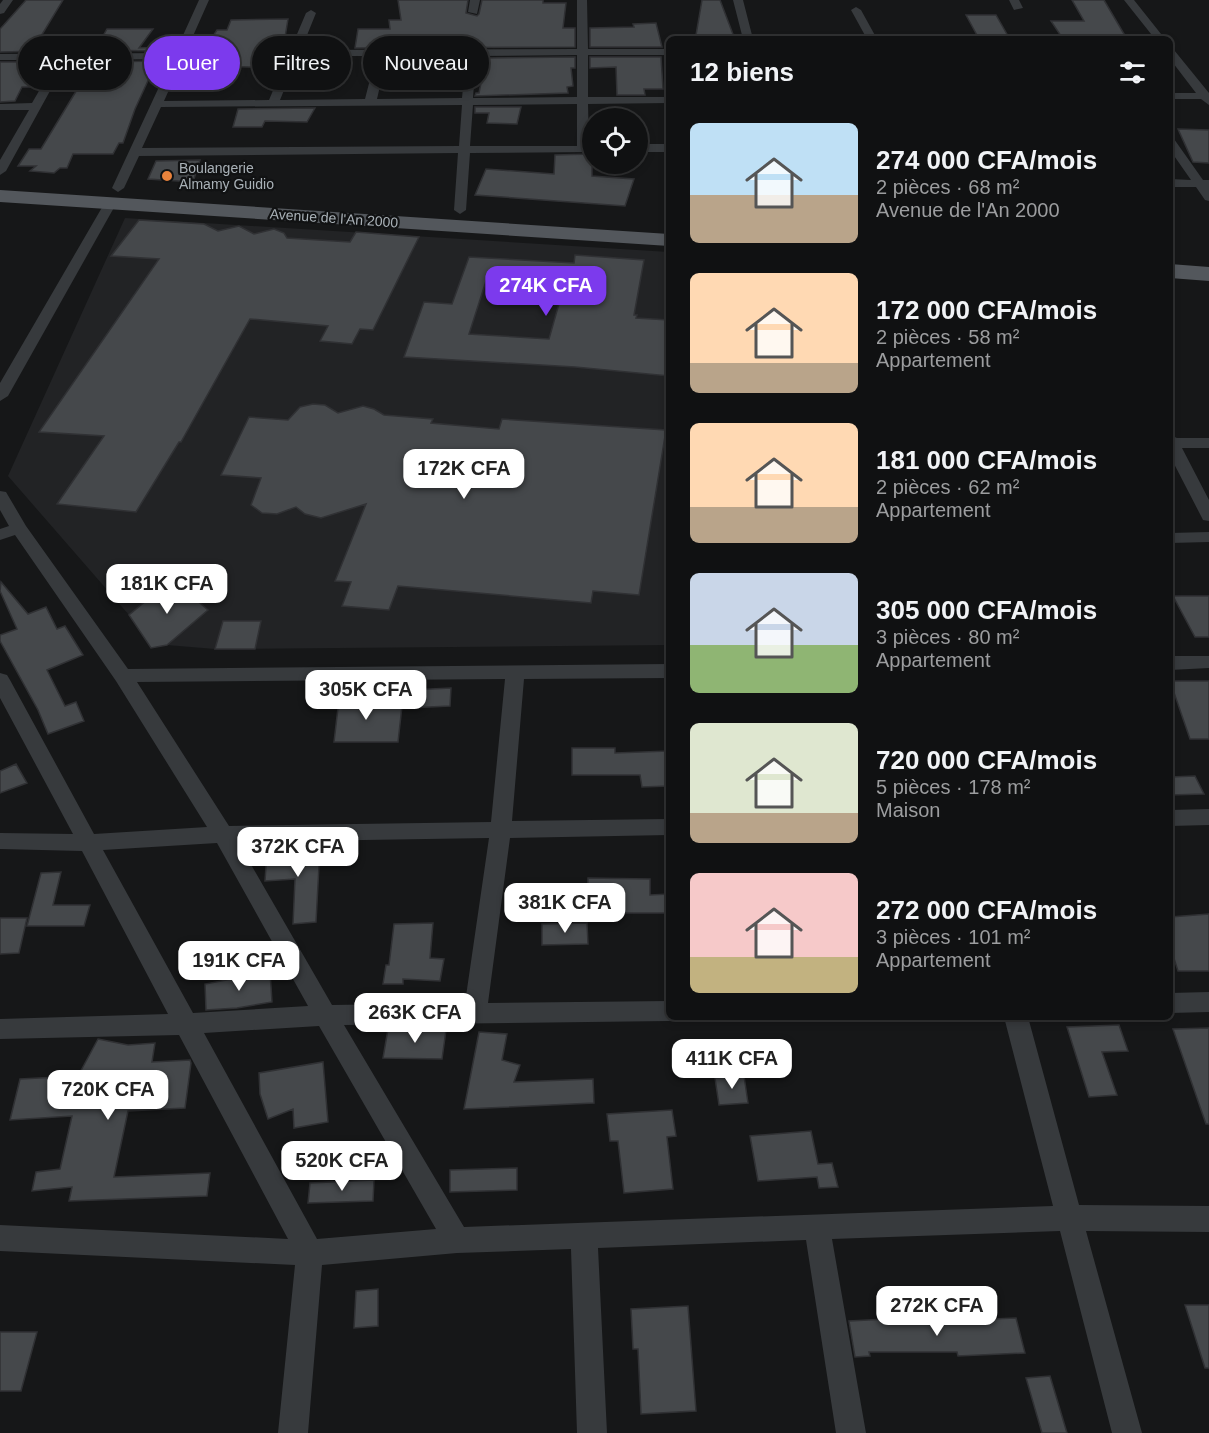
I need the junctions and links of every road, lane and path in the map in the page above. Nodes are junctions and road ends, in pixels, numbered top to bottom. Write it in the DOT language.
graph roads {
  1 [pos="8,0"];
  2 [pos="204,0"];
  3 [pos="475,0"];
  4 [pos="582,0"];
  5 [pos="738,0"];
  6 [pos="1129,0"];
  7 [pos="856,10"];
  8 [pos="0,11"];
  9 [pos="473,12"];
  10 [pos="311,13"];
  11 [pos="187,36"];
  12 [pos="301,36"];
  13 [pos="747,36"];
  14 [pos="870,36"];
  15 [pos="1158,36"];
  16 [pos="583,52"];
  17 [pos="666,52"];
  18 [pos="489,53"];
  19 [pos="1173,56"];
  20 [pos="0,57"];
  21 [pos="18,57"];
  22 [pos="45,90"];
  23 [pos="161,90"];
  24 [pos="278,90"];
  25 [pos="373,90"];
  26 [pos="469,90"];
  27 [pos="1173,96"];
  28 [pos="1208,98"];
  29 [pos="666,100"];
  30 [pos="583,101"];
  31 [pos="468,102"];
  32 [pos="273,103"];
  33 [pos="370,103"];
  34 [pos="155,104"];
  35 [pos="36,106"];
  36 [pos="0,107"];
  37 [pos="584,108"];
  38 [pos="1173,145"];
  39 [pos="648,148"];
  40 [pos="666,148"];
  41 [pos="582,149"];
  42 [pos="465,150"];
  43 [pos="134,152"];
  44 [pos="0,171"];
  45 [pos="0,181"];
  46 [pos="1173,183"];
  47 [pos="1205,184"];
  48 [pos="0,196"];
  49 [pos="114,196"];
  50 [pos="1209,197"];
  51 [pos="460,210"];
  52 [pos="666,224"];
  53 [pos="666,240"];
  54 [pos="1173,255"];
  55 [pos="1209,258"];
  56 [pos="1173,271"];
  57 [pos="1209,274"];
  58 [pos="0,396"];
  59 [pos="1173,442"];
  60 [pos="1209,443"];
  61 [pos="1173,446"];
  62 [pos="0,496"];
  63 [pos="1209,516"];
  64 [pos="10,531"];
  65 [pos="1209,537"];
  66 [pos="1173,538"];
  67 [pos="1209,662"];
  68 [pos="1173,663"];
  69 [pos="666,671"];
  70 [pos="515,672"];
  71 [pos="123,676"];
  72 [pos="0,680"];
  73 [pos="1209,817"];
  74 [pos="1173,818"];
  75 [pos="666,826"];
  76 [pos="501,830"];
  77 [pos="223,834"];
  78 [pos="0,841"];
  79 [pos="88,843"];
  80 [pos="1209,1002"];
  81 [pos="1173,1003"];
  82 [pos="666,1011"];
  83 [pos="475,1014"];
  84 [pos="325,1015"];
  85 [pos="1017,1020"];
  86 [pos="186,1024"];
  87 [pos="0,1029"];
  88 [pos="1068,1218"];
  89 [pos="1209,1219"];
  90 [pos="817,1227"];
  91 [pos="584,1236"];
  92 [pos="0,1238"];
  93 [pos="457,1240"];
  94 [pos="310,1253"];
  95 [pos="293,1433"];
  96 [pos="592,1433"];
  97 [pos="851,1433"];
  98 [pos="1126,1433"];
  1 -- 8 [label="street"];
  2 -- 11 [label="street"];
  3 -- 9 [label="street"];
  4 -- 16 [label="street"];
  5 -- 13 [label="street"];
  6 -- 15 [label="street"];
  7 -- 14 [label="street"];
  10 -- 12 [label="street"];
  16 -- 17 [label="street"];
  16 -- 18 [label="street"];
  16 -- 30 [label="street"];
  19 -- 28 [label="street"];
  20 -- 21 [label="street"];
  22 -- 35 [label="street"];
  23 -- 34 [label="street"];
  24 -- 32 [label="street"];
  25 -- 33 [label="street"];
  26 -- 31 [label="street"];
  27 -- 28 [label="street"];
  29 -- 30 [label="street"];
  30 -- 31 [label="street"];
  30 -- 37 [label="street"];
  31 -- 33 [label="street"];
  31 -- 42 [label="street"];
  32 -- 33 [label="street"];
  32 -- 34 [label="street"];
  34 -- 43 [label="street"];
  35 -- 36 [label="street"];
  35 -- 44 [label="street"];
  38 -- 47 [label="street"];
  39 -- 40 [label="street"];
  41 -- 42 [label="street"];
  42 -- 43 [label="street"];
  42 -- 51 [label="street"];
  43 -- 49 [label="street"];
  45 -- 49 [label="main road, Avenue de l'An 2000"];
  46 -- 47 [label="street"];
  47 -- 50 [label="street"];
  48 -- 49 [label="main road, Avenue de l'An 2000"];
  49 -- 51 [label="main road, Avenue de l'An 2000"];
  49 -- 53 [label="main road, Avenue de l'An 2000"];
  49 -- 58 [label="street"];
  51 -- 52 [label="main road, Avenue de l'An 2000"];
  54 -- 55 [label="main road"];
  56 -- 57 [label="main road"];
  59 -- 60 [label="street"];
  61 -- 63 [label="street"];
  62 -- 64 [label="street"];
  64 -- 71 [label="street"];
  65 -- 66 [label="street"];
  67 -- 68 [label="street"];
  69 -- 70 [label="street"];
  70 -- 71 [label="street"];
  70 -- 76 [label="street"];
  71 -- 77 [label="street"];
  72 -- 79 [label="street"];
  73 -- 74 [label="street"];
  75 -- 76 [label="street"];
  76 -- 77 [label="street"];
  76 -- 83 [label="street"];
  77 -- 79 [label="street"];
  77 -- 84 [label="street"];
  78 -- 79 [label="street"];
  79 -- 86 [label="street"];
  80 -- 81 [label="street"];
  82 -- 83 [label="street"];
  83 -- 84 [label="street"];
  84 -- 86 [label="street"];
  84 -- 93 [label="street"];
  85 -- 88 [label="street"];
  86 -- 87 [label="street"];
  86 -- 94 [label="street"];
  88 -- 89 [label="street"];
  88 -- 90 [label="street"];
  88 -- 98 [label="street"];
  90 -- 91 [label="street"];
  90 -- 97 [label="street"];
  91 -- 93 [label="street"];
  91 -- 96 [label="street"];
  92 -- 94 [label="street"];
  93 -- 94 [label="street"];
  94 -- 95 [label="street"];
}
